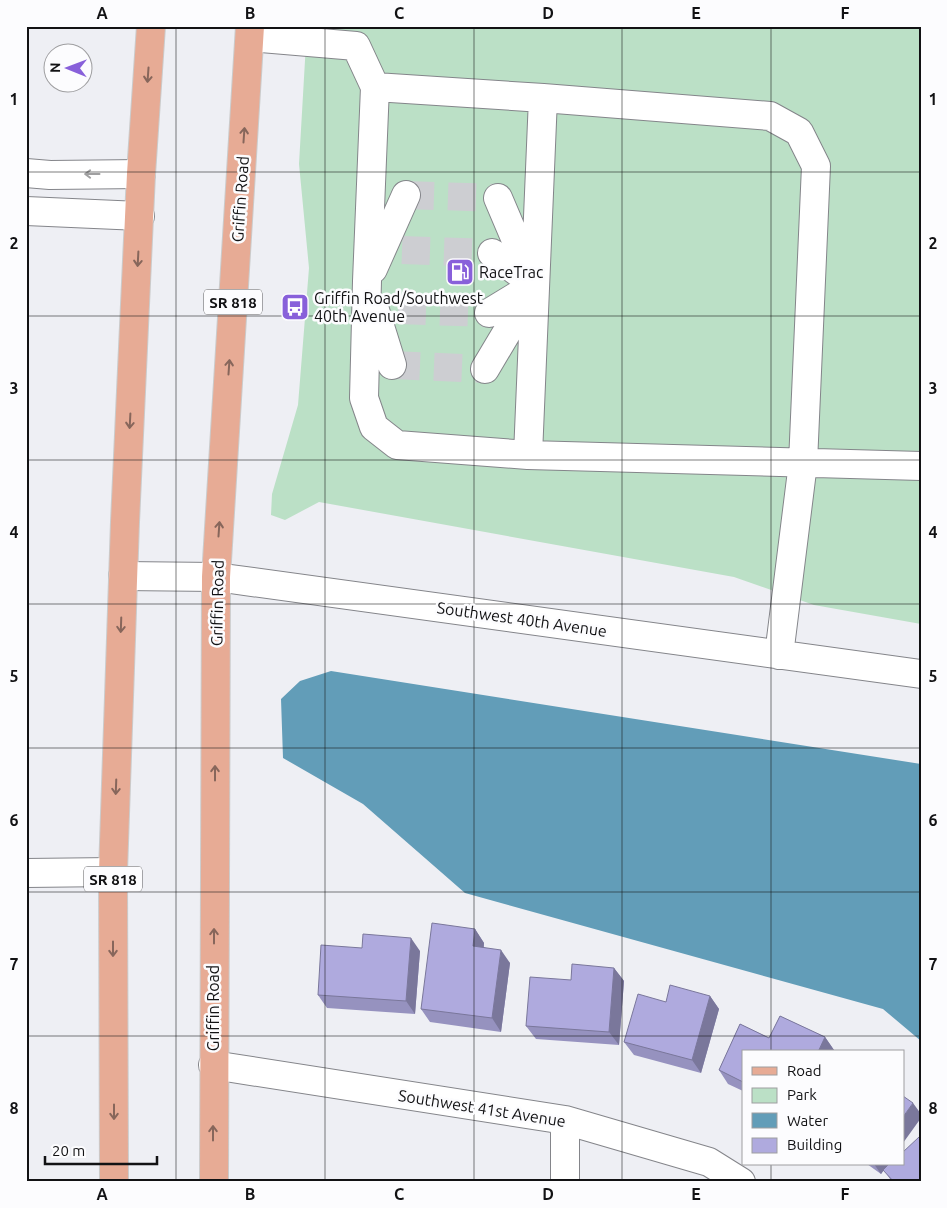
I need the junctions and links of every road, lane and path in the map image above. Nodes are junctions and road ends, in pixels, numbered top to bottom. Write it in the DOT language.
graph roads {
  1 [pos="151,26"];
  2 [pos="250,32"];
  3 [pos="375,87"];
  4 [pos="543,98"];
  5 [pos="26,173"];
  6 [pos="141,174"];
  7 [pos="406,195"];
  8 [pos="498,198"];
  9 [pos="26,211"];
  10 [pos="140,216"];
  11 [pos="402,250"];
  12 [pos="492,253"];
  13 [pos="367,281"];
  14 [pos="535,285"];
  15 [pos="398,310"];
  16 [pos="489,313"];
  17 [pos="392,365"];
  18 [pos="485,369"];
  19 [pos="528,455"];
  20 [pos="803,463"];
  21 [pos="921,466"];
  22 [pos="123,576"];
  23 [pos="216,578"];
  24 [pos="779,655"];
  25 [pos="921,674"];
  26 [pos="113,872"];
  27 [pos="26,873"];
  28 [pos="213,1066"];
  29 [pos="565,1120"];
  30 [pos="114,1182"];
  31 [pos="214,1182"];
  32 [pos="565,1182"];
  33 [pos="741,1182"];
  1 -- 6 [label="main road, SR 818, one-way"];
  2 -- 3 [label="street"];
  23 -- 2 [label="main road, Griffin Road / SR 818, one-way"];
  3 -- 4 [label="street"];
  3 -- 13 [label="street"];
  4 -- 14 [label="street"];
  4 -- 20 [label="street"];
  6 -- 5 [label="street, one-way"];
  6 -- 10 [label="main road, SR 818"];
  7 -- 13 [label="street"];
  8 -- 14 [label="street"];
  9 -- 10 [label="street"];
  10 -- 22 [label="main road, SR 818, one-way"];
  11 -- 13 [label="street"];
  12 -- 14 [label="street"];
  13 -- 15 [label="street"];
  13 -- 17 [label="street"];
  13 -- 19 [label="street"];
  14 -- 16 [label="street"];
  14 -- 18 [label="street"];
  14 -- 19 [label="street"];
  19 -- 20 [label="street"];
  20 -- 21 [label="street"];
  20 -- 24 [label="street"];
  22 -- 23 [label="street, Southwest 40th Avenue"];
  22 -- 26 [label="main road, SR 818, one-way"];
  23 -- 24 [label="street, Southwest 40th Avenue"];
  28 -- 23 [label="main road, Griffin Road / SR 818, one-way"];
  24 -- 25 [label="street, Southwest 40th Avenue"];
  26 -- 27 [label="street"];
  26 -- 30 [label="main road, SR 818, one-way"];
  28 -- 29 [label="street, Southwest 41st Avenue"];
  31 -- 28 [label="main road, Griffin Road / SR 818, one-way"];
  29 -- 32 [label="street"];
  29 -- 33 [label="street, Southwest 41st Avenue"];
}
